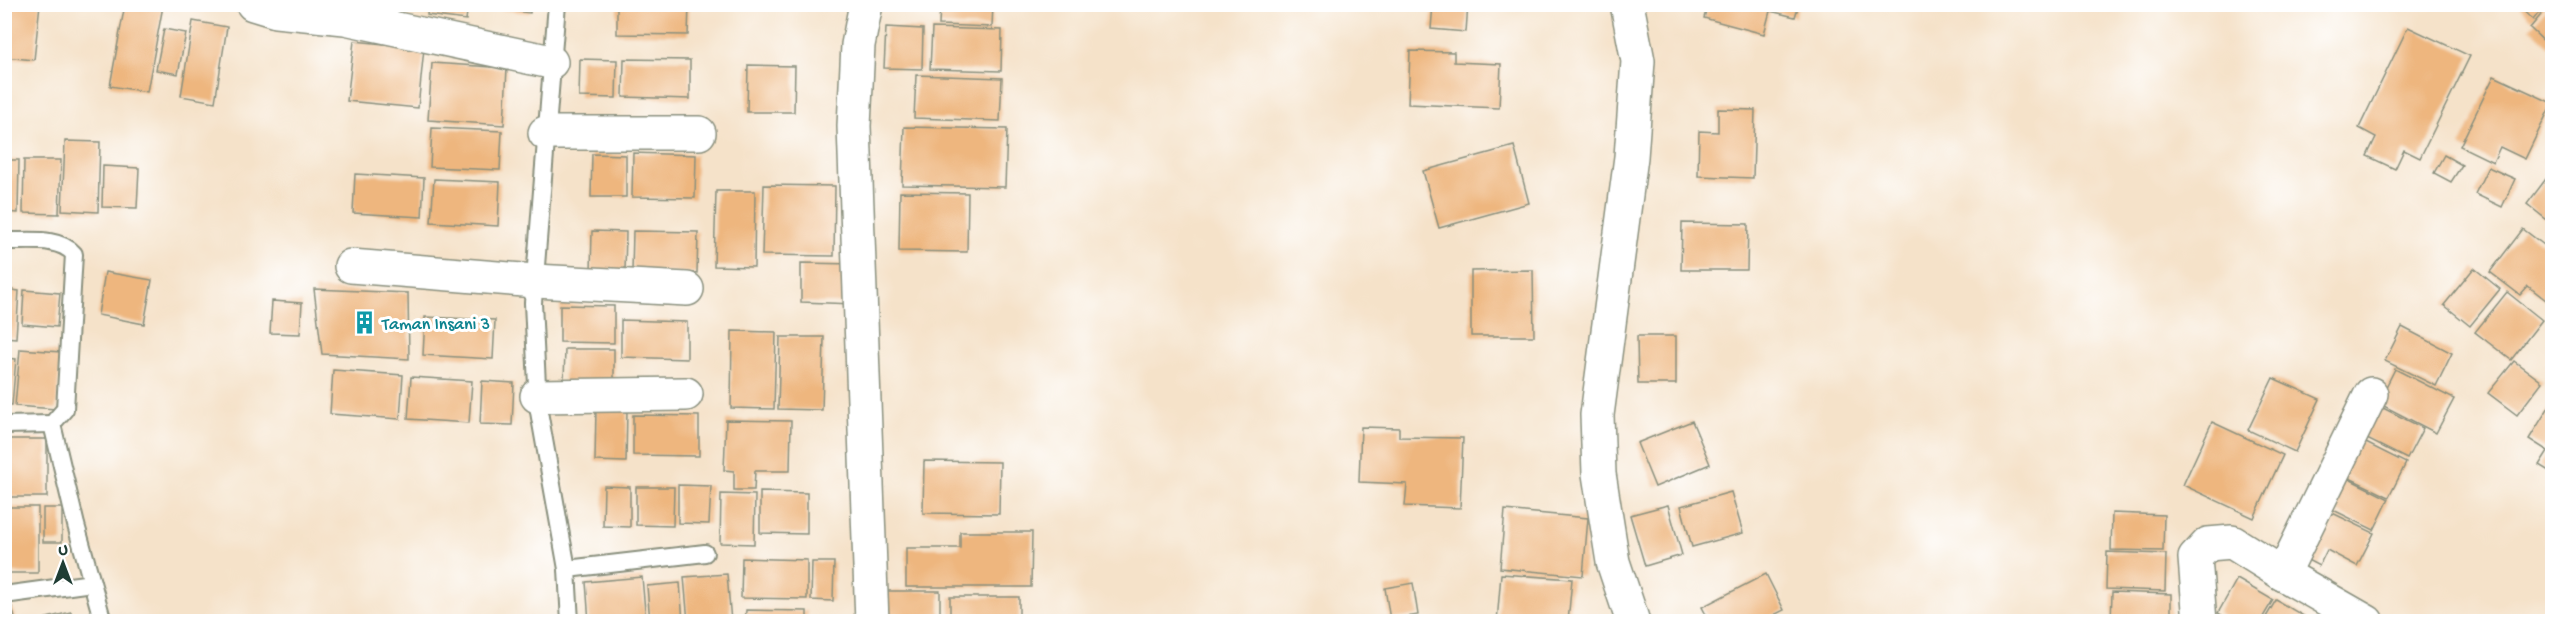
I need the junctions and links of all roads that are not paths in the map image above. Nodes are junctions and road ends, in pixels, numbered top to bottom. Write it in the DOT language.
graph roads {
  1 [pos="253,4"];
  2 [pos="557,4"];
  3 [pos="866,4"];
  4 [pos="1627,4"];
  5 [pos="346,11"];
  6 [pos="551,62"];
  7 [pos="545,133"];
  8 [pos="699,133"];
  9 [pos="4,241"];
  10 [pos="351,266"];
  11 [pos="535,281"];
  12 [pos="687,289"];
  13 [pos="686,394"];
  14 [pos="2371,394"];
  15 [pos="537,396"];
  16 [pos="4,424"];
  17 [pos="52,424"];
  18 [pos="705,553"];
  19 [pos="567,569"];
  20 [pos="2283,574"];
  21 [pos="92,583"];
  22 [pos="4,595"];
  23 [pos="102,621"];
  24 [pos="570,621"];
  25 [pos="872,621"];
  26 [pos="1633,621"];
  27 [pos="2200,621"];
  28 [pos="2367,621"];
  1 -- 5 [label="street"];
  2 -- 6 [label="lane"];
  3 -- 25 [label="street"];
  4 -- 26 [label="street"];
  5 -- 6 [label="street"];
  6 -- 7 [label="lane"];
  7 -- 8 [label="street"];
  7 -- 11 [label="lane"];
  9 -- 17 [label="lane"];
  10 -- 11 [label="street"];
  11 -- 12 [label="street"];
  11 -- 15 [label="lane"];
  13 -- 15 [label="street"];
  14 -- 20 [label="street"];
  15 -- 19 [label="lane"];
  16 -- 17 [label="lane"];
  17 -- 21 [label="lane"];
  18 -- 19 [label="lane"];
  19 -- 24 [label="lane"];
  20 -- 27 [label="street"];
  20 -- 28 [label="street"];
  21 -- 22 [label="lane"];
  21 -- 23 [label="lane"];
}
